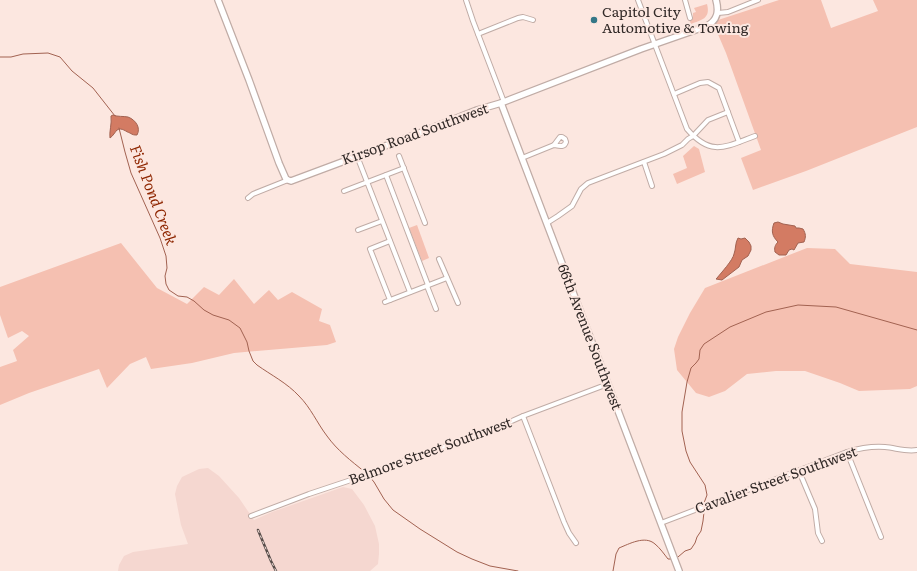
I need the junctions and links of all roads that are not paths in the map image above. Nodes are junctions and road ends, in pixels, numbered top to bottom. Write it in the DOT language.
graph roads {
  1 [pos="218,0"];
  2 [pos="466,0"];
  3 [pos="638,0"];
  4 [pos="685,0"];
  5 [pos="716,0"];
  6 [pos="758,0"];
  7 [pos="718,13"];
  8 [pos="690,18"];
  9 [pos="533,20"];
  10 [pos="478,34"];
  11 [pos="654,44"];
  12 [pos="674,94"];
  13 [pos="503,102"];
  14 [pos="728,112"];
  15 [pos="693,136"];
  16 [pos="755,136"];
  17 [pos="739,142"];
  18 [pos="554,145"];
  19 [pos="358,156"];
  20 [pos="399,156"];
  21 [pos="522,158"];
  22 [pos="644,162"];
  23 [pos="404,168"];
  24 [pos="386,175"];
  25 [pos="288,180"];
  26 [pos="367,182"];
  27 [pos="652,186"];
  28 [pos="344,191"];
  29 [pos="248,198"];
  30 [pos="382,221"];
  31 [pos="547,223"];
  32 [pos="425,224"];
  33 [pos="358,230"];
  34 [pos="390,241"];
  35 [pos="439,258"];
  36 [pos="448,278"];
  37 [pos="428,285"];
  38 [pos="410,292"];
  39 [pos="390,300"];
  40 [pos="385,302"];
  41 [pos="458,303"];
  42 [pos="436,309"];
  43 [pos="608,384"];
  44 [pos="523,416"];
  45 [pos="917,450"];
  46 [pos="847,452"];
  47 [pos="799,471"];
  48 [pos="251,516"];
  49 [pos="661,523"];
  50 [pos="880,536"];
  51 [pos="822,541"];
  52 [pos="576,543"];
  53 [pos="680,571"];
  1 -- 25 [label="street"];
  2 -- 10 [label="street, 66th Avenue Southwest"];
  3 -- 11 [label="street"];
  4 -- 8 [label="street"];
  5 -- 7 [label="street"];
  6 -- 7 [label="street"];
  7 -- 11 [label="street, Kirsop Road Southwest"];
  9 -- 10 [label="street"];
  10 -- 13 [label="street, 66th Avenue Southwest"];
  11 -- 12 [label="street"];
  11 -- 13 [label="street, Kirsop Road Southwest"];
  12 -- 14 [label="street"];
  12 -- 15 [label="street"];
  13 -- 19 [label="street, Kirsop Road Southwest"];
  13 -- 21 [label="street, 66th Avenue Southwest"];
  14 -- 15 [label="street"];
  14 -- 17 [label="street"];
  15 -- 17 [label="street"];
  15 -- 22 [label="street"];
  16 -- 17 [label="street"];
  18 -- 21 [label="street"];
  19 -- 25 [label="street, Kirsop Road Southwest"];
  19 -- 26 [label="street"];
  20 -- 23 [label="street"];
  21 -- 31 [label="street, 66th Avenue Southwest"];
  22 -- 27 [label="street"];
  22 -- 31 [label="street"];
  23 -- 24 [label="street"];
  23 -- 32 [label="street"];
  24 -- 26 [label="street"];
  24 -- 37 [label="street"];
  25 -- 29 [label="street"];
  26 -- 28 [label="street"];
  26 -- 30 [label="street"];
  30 -- 33 [label="street"];
  30 -- 34 [label="street"];
  31 -- 43 [label="street, 66th Avenue Southwest"];
  34 -- 38 [label="street"];
  34 -- 39 [label="street"];
  35 -- 36 [label="street"];
  36 -- 37 [label="street"];
  36 -- 41 [label="street"];
  37 -- 38 [label="street"];
  37 -- 42 [label="street"];
  38 -- 39 [label="street"];
  39 -- 40 [label="street"];
  43 -- 44 [label="street, Belmore Street Southwest"];
  43 -- 49 [label="street, 66th Avenue Southwest"];
  44 -- 48 [label="street, Belmore Street Southwest"];
  44 -- 52 [label="street"];
  45 -- 46 [label="street, Cavalier Street Southwest"];
  46 -- 47 [label="street, Cavalier Street Southwest"];
  46 -- 50 [label="street"];
  47 -- 49 [label="street, Cavalier Street Southwest"];
  47 -- 51 [label="street"];
  49 -- 53 [label="street, 66th Avenue Southwest"];
}
